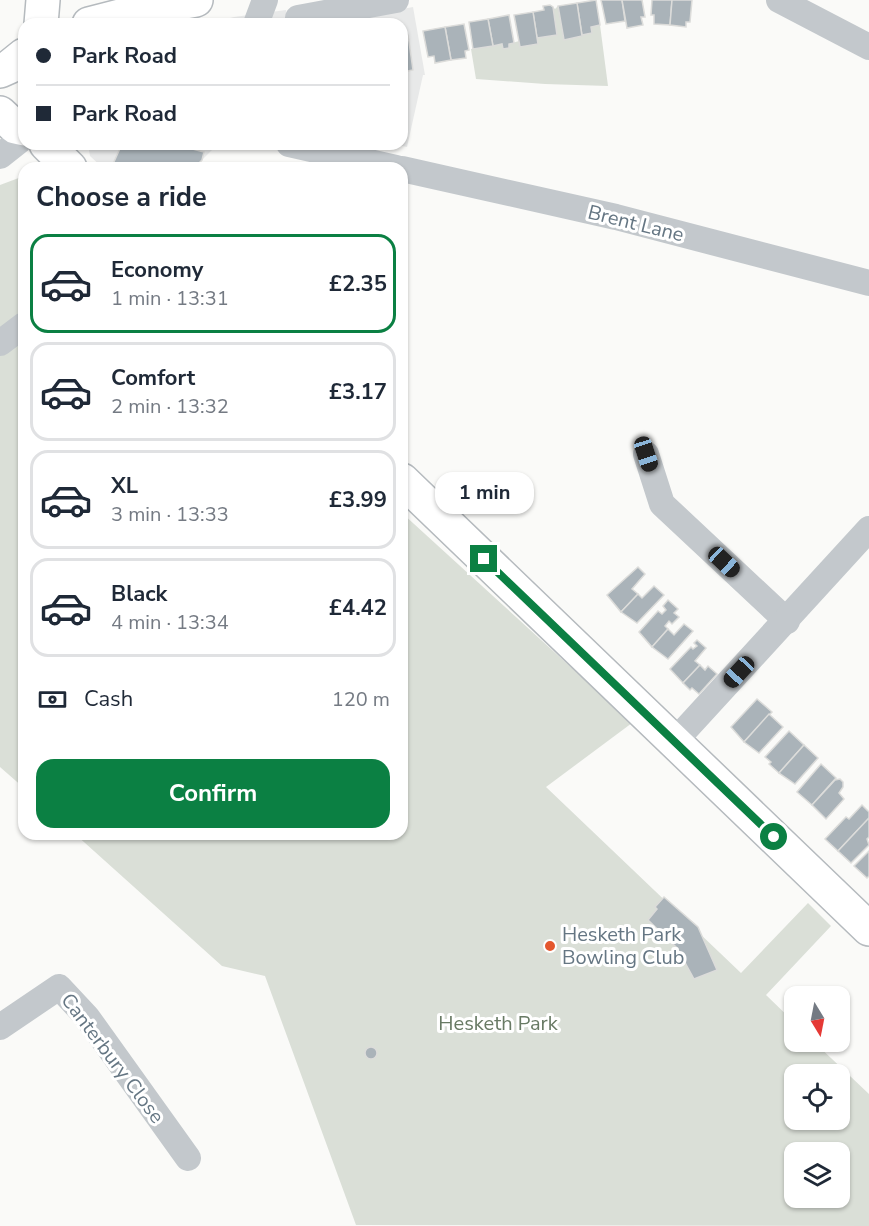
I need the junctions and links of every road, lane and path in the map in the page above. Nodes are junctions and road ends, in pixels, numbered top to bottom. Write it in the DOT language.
graph roads {
  1 [pos="43,0"];
  2 [pos="196,0"];
  3 [pos="265,0"];
  4 [pos="396,0"];
  5 [pos="779,0"];
  6 [pos="363,3"];
  7 [pos="145,11"];
  8 [pos="42,18"];
  9 [pos="115,18"];
  10 [pos="258,18"];
  11 [pos="298,18"];
  12 [pos="869,47"];
  13 [pos="0,113"];
  14 [pos="18,128"];
  15 [pos="18,142"];
  16 [pos="316,150"];
  17 [pos="0,156"];
  18 [pos="369,162"];
  19 [pos="408,170"];
  20 [pos="869,283"];
  21 [pos="18,330"];
  22 [pos="0,343"];
  23 [pos="646,454"];
  24 [pos="408,486"];
  25 [pos="869,529"];
  26 [pos="787,621"];
  27 [pos="674,742"];
  28 [pos="869,929"];
  29 [pos="0,1027"];
  30 [pos="188,1158"];
  1 -- 8 [label="main road"];
  2 -- 7 [label="main road"];
  3 -- 10 [label="street"];
  4 -- 6 [label="street"];
  5 -- 12 [label="street"];
  6 -- 11 [label="street"];
  7 -- 9 [label="main road"];
  13 -- 14 [label="main road"];
  15 -- 17 [label="street"];
  16 -- 18 [label="street"];
  19 -- 20 [label="street, Brent Lane"];
  21 -- 22 [label="street"];
  23 -- 26 [label="street"];
  24 -- 27 [label="main road"];
  25 -- 26 [label="street"];
  26 -- 27 [label="street"];
  27 -- 28 [label="main road"];
  29 -- 30 [label="street, Canterbury Close"];
}
